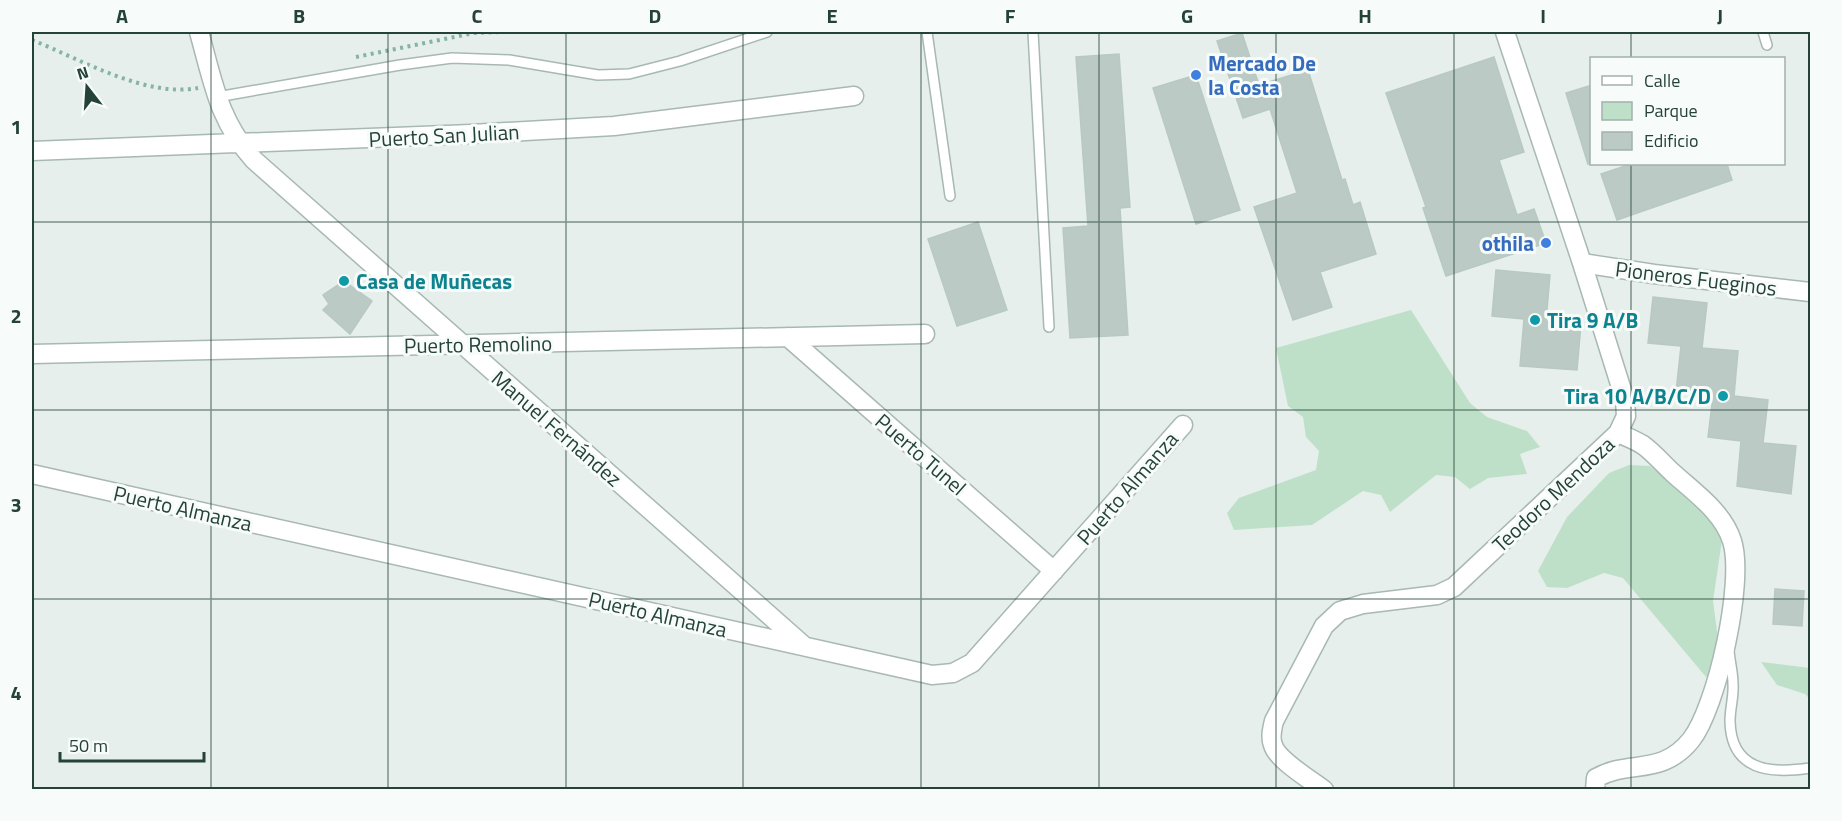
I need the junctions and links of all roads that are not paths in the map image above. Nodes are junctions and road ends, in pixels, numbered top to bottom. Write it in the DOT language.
graph roads {
  1 [pos="200,32"];
  2 [pos="767,32"];
  3 [pos="927,32"];
  4 [pos="1033,32"];
  5 [pos="1505,32"];
  6 [pos="1763,32"];
  7 [pos="1767,45"];
  8 [pos="215,91"];
  9 [pos="854,96"];
  10 [pos="239,143"];
  11 [pos="32,151"];
  12 [pos="950,196"];
  13 [pos="1582,263"];
  14 [pos="1810,292"];
  15 [pos="1049,327"];
  16 [pos="925,334"];
  17 [pos="788,337"];
  18 [pos="462,344"];
  19 [pos="32,354"];
  20 [pos="1183,425"];
  21 [pos="1618,433"];
  22 [pos="32,474"];
  23 [pos="1054,571"];
  24 [pos="1728,640"];
  25 [pos="805,647"];
  26 [pos="1810,768"];
  27 [pos="1324,789"];
  28 [pos="1595,789"];
  1 -- 8 [label="street, Manuel Fernández"];
  2 -- 8 [label="lane"];
  3 -- 12 [label="lane"];
  4 -- 15 [label="lane"];
  5 -- 13 [label="street, Teodoro Mendoza"];
  6 -- 7 [label="lane"];
  8 -- 10 [label="street, Manuel Fernández"];
  9 -- 10 [label="street, Puerto San Julian"];
  10 -- 11 [label="street, Puerto San Julian"];
  10 -- 18 [label="street, Manuel Fernández"];
  13 -- 14 [label="street, Pioneros Fueginos"];
  13 -- 21 [label="street, Teodoro Mendoza"];
  16 -- 17 [label="street, Puerto Remolino"];
  17 -- 18 [label="street, Puerto Remolino"];
  17 -- 23 [label="street, Puerto Tunel"];
  18 -- 19 [label="street, Puerto Remolino"];
  18 -- 25 [label="street, Manuel Fernández"];
  20 -- 23 [label="street, Puerto Almanza"];
  21 -- 24 [label="street"];
  21 -- 27 [label="street, Teodoro Mendoza"];
  22 -- 25 [label="street, Puerto Almanza"];
  23 -- 25 [label="street, Puerto Almanza"];
  24 -- 26 [label="lane"];
  24 -- 28 [label="street"];
}
